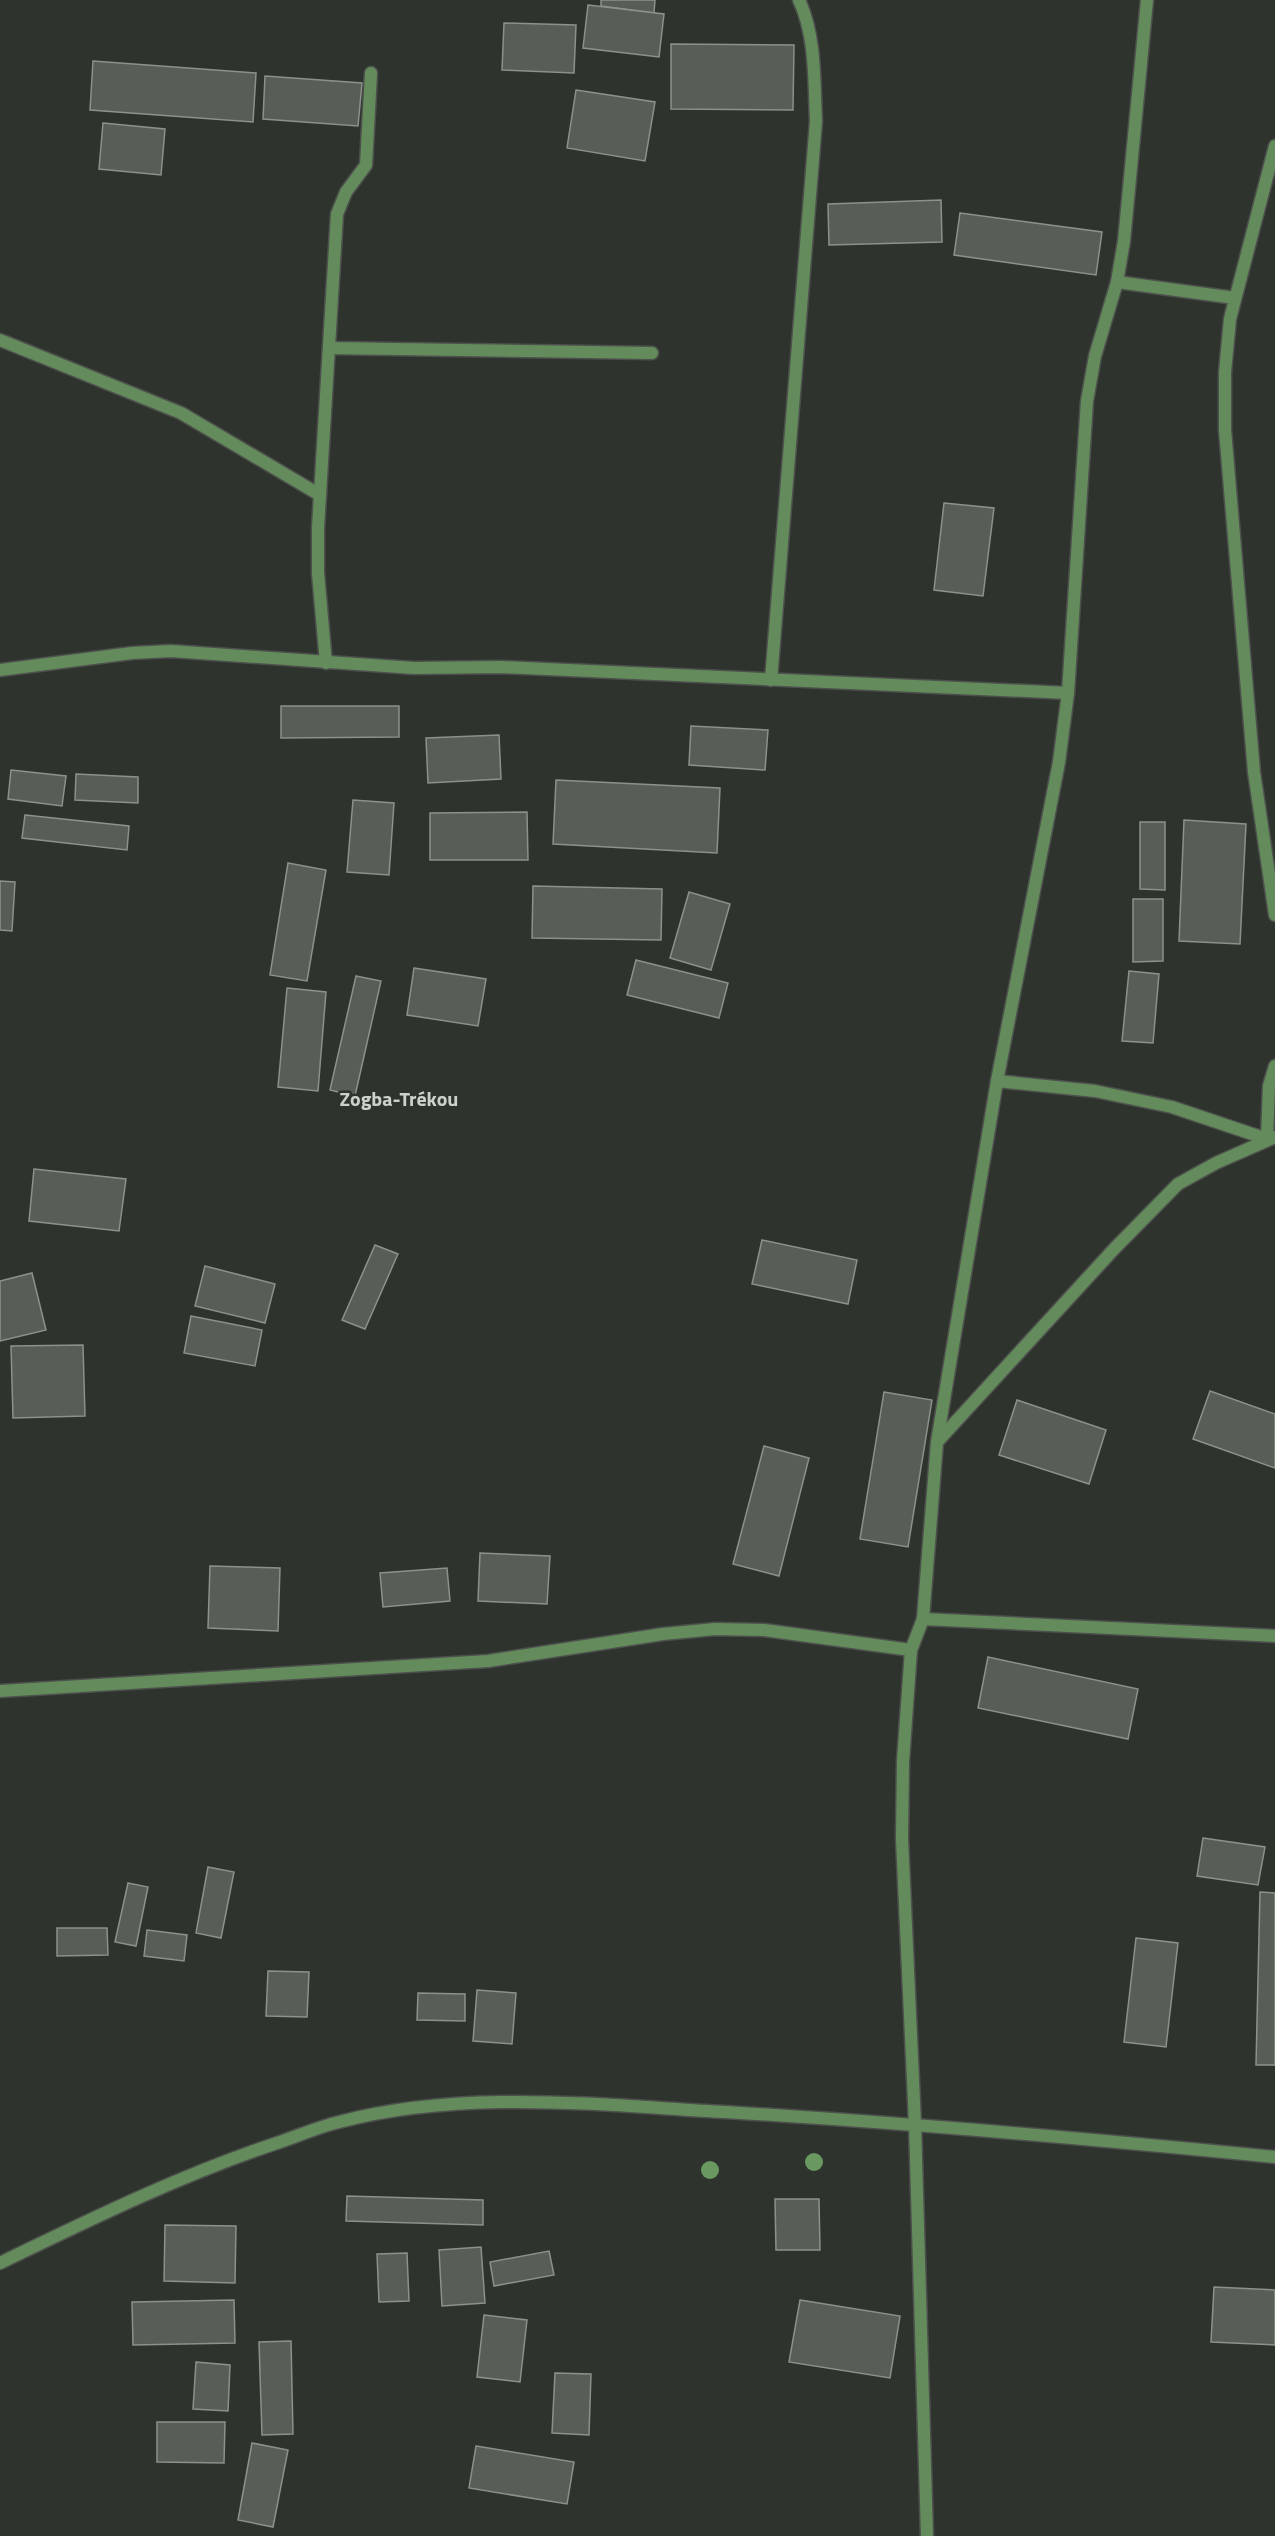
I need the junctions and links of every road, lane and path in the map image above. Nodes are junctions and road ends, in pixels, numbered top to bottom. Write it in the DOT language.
graph roads {
  1 [pos="799,0"];
  2 [pos="1147,0"];
  3 [pos="371,74"];
  4 [pos="1275,146"];
  5 [pos="1117,282"];
  6 [pos="1235,298"];
  7 [pos="0,340"];
  8 [pos="329,348"];
  9 [pos="652,353"];
  10 [pos="320,495"];
  11 [pos="326,663"];
  12 [pos="0,670"];
  13 [pos="771,680"];
  14 [pos="1068,693"];
  15 [pos="1275,915"];
  16 [pos="1275,1066"];
  17 [pos="997,1081"];
  18 [pos="1271,1138"];
  19 [pos="938,1442"];
  20 [pos="923,1619"];
  21 [pos="1275,1636"];
  22 [pos="911,1650"];
  23 [pos="0,1691"];
  24 [pos="915,2124"];
  25 [pos="1275,2157"];
  26 [pos="0,2263"];
  27 [pos="927,2536"];
  1 -- 13 [label="street"];
  2 -- 5 [label="street"];
  3 -- 8 [label="street"];
  4 -- 6 [label="street"];
  5 -- 6 [label="street"];
  5 -- 14 [label="street"];
  6 -- 15 [label="street"];
  7 -- 10 [label="street"];
  8 -- 9 [label="street"];
  8 -- 10 [label="street"];
  10 -- 11 [label="street"];
  11 -- 12 [label="street"];
  11 -- 13 [label="street"];
  13 -- 14 [label="street"];
  14 -- 17 [label="street"];
  16 -- 18 [label="street"];
  17 -- 18 [label="street"];
  17 -- 19 [label="street"];
  18 -- 19 [label="street"];
  19 -- 20 [label="street"];
  20 -- 21 [label="street"];
  20 -- 22 [label="street"];
  22 -- 23 [label="street"];
  22 -- 24 [label="street"];
  24 -- 25 [label="street"];
  24 -- 26 [label="street"];
  24 -- 27 [label="street"];
}
